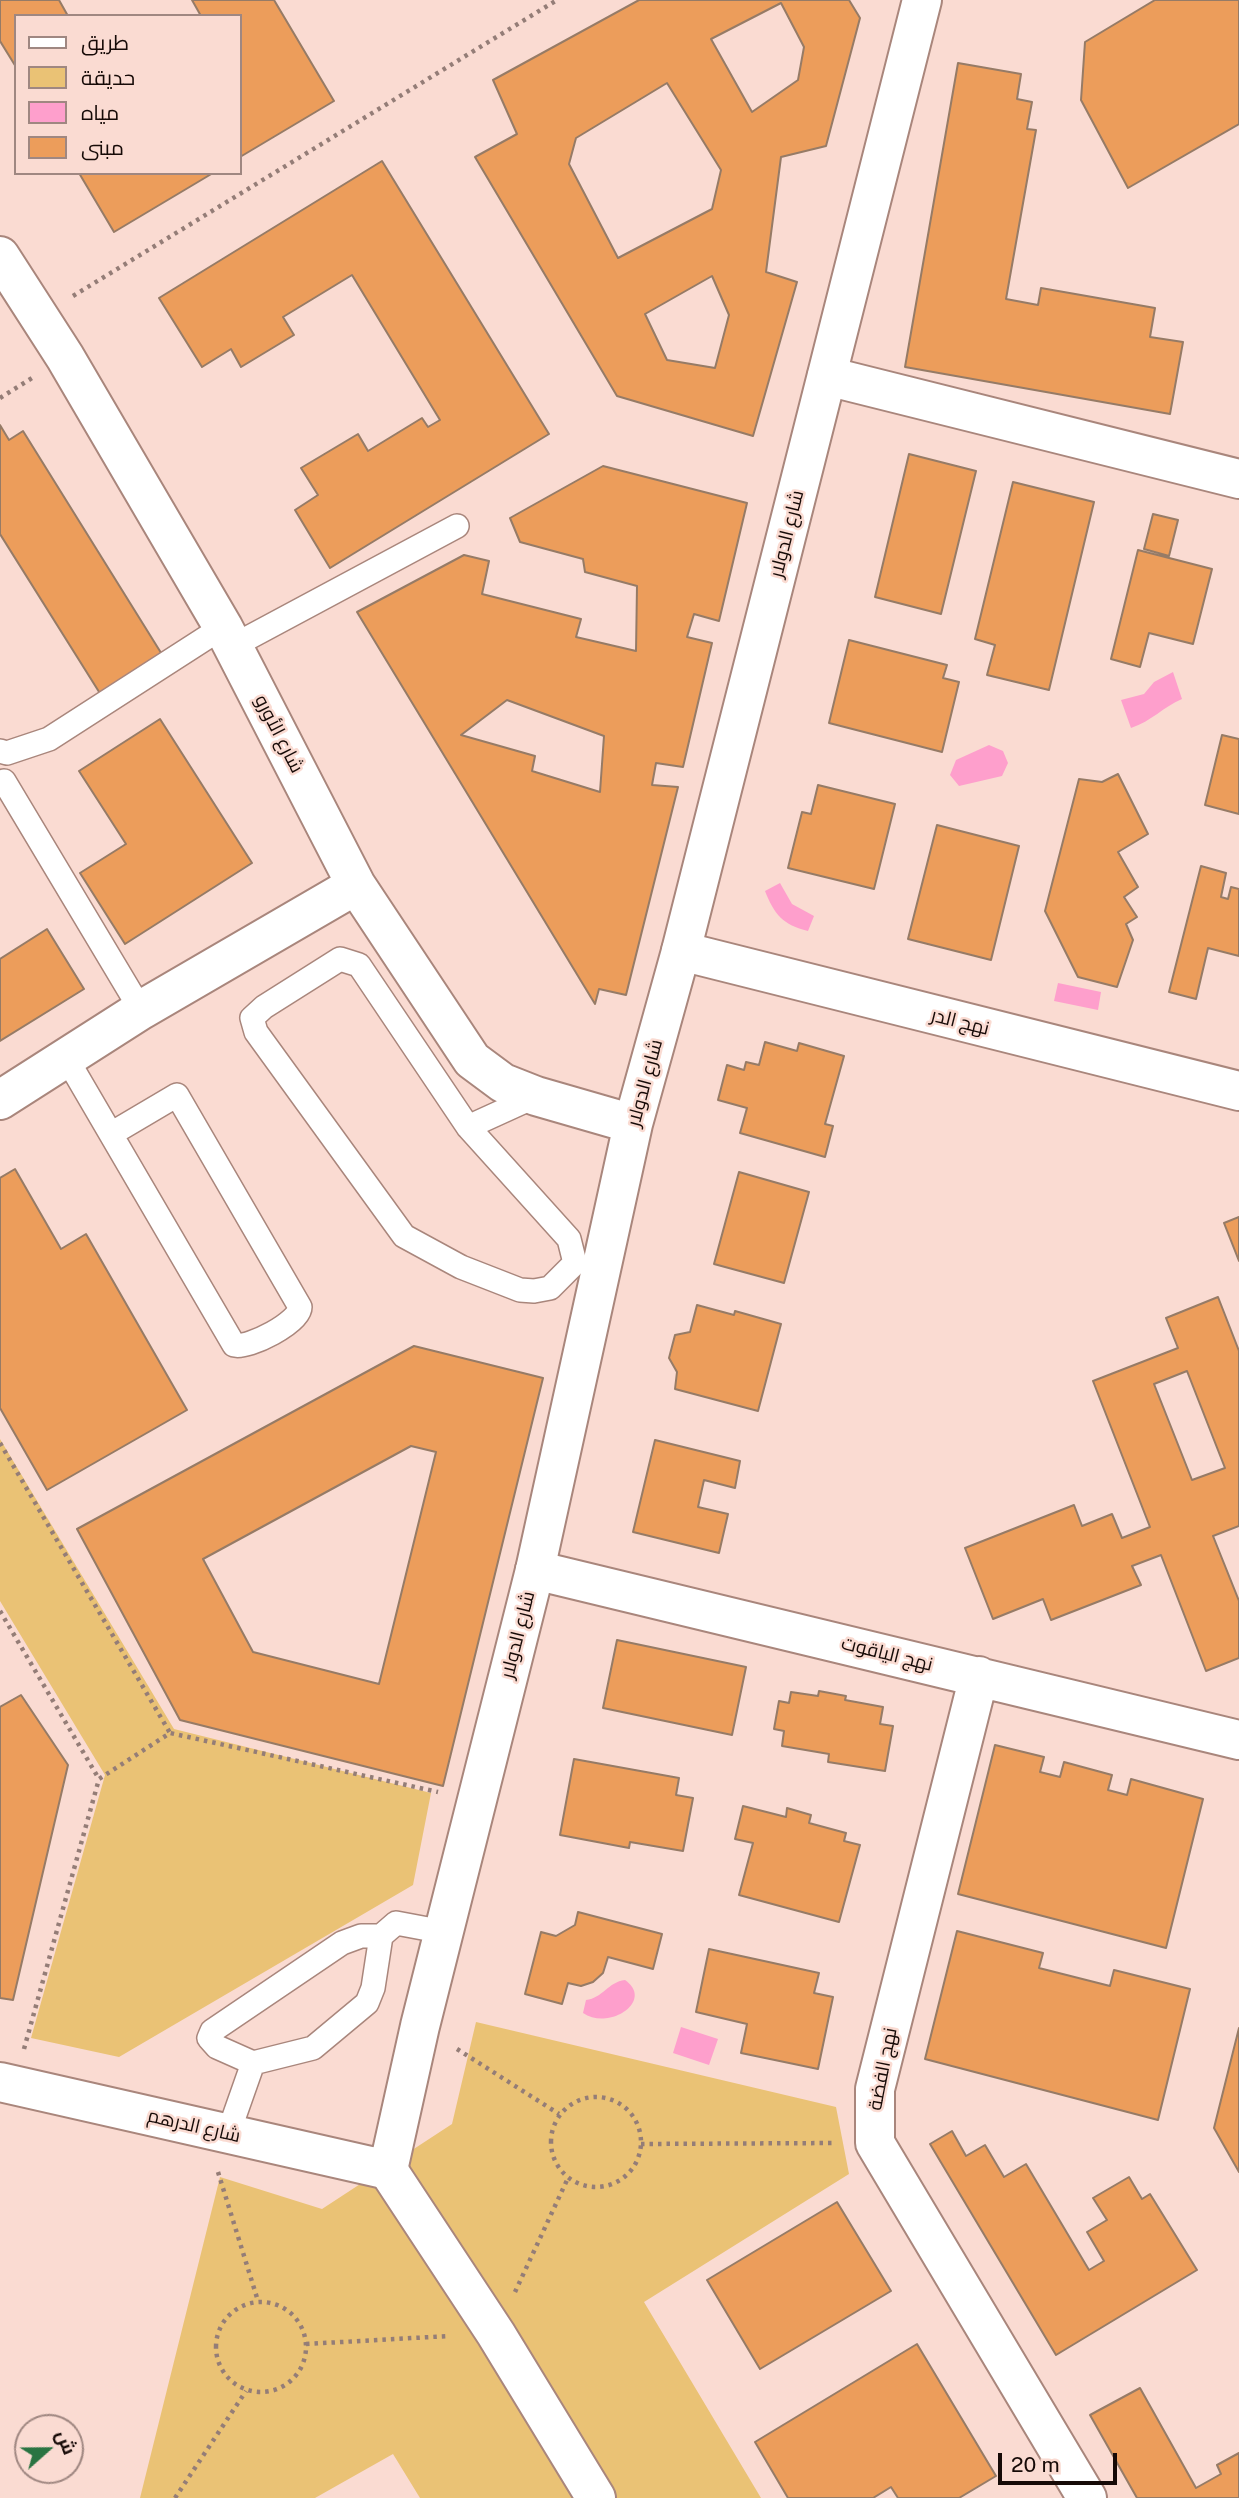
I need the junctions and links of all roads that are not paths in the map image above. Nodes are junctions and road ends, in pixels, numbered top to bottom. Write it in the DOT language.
graph roads {
  1 [pos="922,0"];
  2 [pos="0,256"];
  3 [pos="827,376"];
  4 [pos="1239,479"];
  5 [pos="457,526"];
  6 [pos="228,636"];
  7 [pos="0,751"];
  8 [pos="4,781"];
  9 [pos="356,885"];
  10 [pos="681,951"];
  11 [pos="141,1010"];
  12 [pos="67,1059"];
  13 [pos="1239,1091"];
  14 [pos="536,1096"];
  15 [pos="0,1100"];
  16 [pos="633,1124"];
  17 [pos="468,1126"];
  18 [pos="111,1134"];
  19 [pos="535,1570"];
  20 [pos="979,1676"];
  21 [pos="1239,1740"];
  22 [pos="444,1932"];
  23 [pos="382,1936"];
  24 [pos="253,2063"];
  25 [pos="9,2084"];
  26 [pos="217,2131"];
  27 [pos="388,2170"];
  28 [pos="596,2498"];
  29 [pos="1087,2498"];
  1 -- 3 [label="street, شارع الدولار"];
  2 -- 6 [label="street, شارع الأورو"];
  3 -- 4 [label="street"];
  3 -- 10 [label="street, شارع الدولار"];
  5 -- 6 [label="lane"];
  6 -- 7 [label="lane"];
  6 -- 9 [label="street, شارع الأورو"];
  8 -- 11 [label="lane"];
  9 -- 11 [label="street"];
  9 -- 14 [label="street, شارع الأورو"];
  10 -- 13 [label="street, نهج الدر"];
  10 -- 16 [label="street, شارع الدولار"];
  11 -- 12 [label="street"];
  12 -- 15 [label="street"];
  12 -- 18 [label="lane"];
  14 -- 16 [label="street, شارع الأورو"];
  14 -- 17 [label="lane"];
  16 -- 19 [label="street, شارع الدولار"];
  17 -- 17 [label="lane"];
  18 -- 18 [label="lane"];
  19 -- 20 [label="street, نهج الياقوت"];
  19 -- 22 [label="street, شارع الدولار"];
  20 -- 21 [label="street, نهج الياقوت"];
  20 -- 29 [label="street, نهج الفضة"];
  22 -- 23 [label="lane"];
  22 -- 27 [label="street, شارع الدولار"];
  23 -- 24 [label="lane"];
  23 -- 24 [label="lane"];
  24 -- 26 [label="lane"];
  25 -- 26 [label="street, شارع الدرهم"];
  26 -- 27 [label="street, شارع الدرهم"];
  27 -- 28 [label="street"];
}
